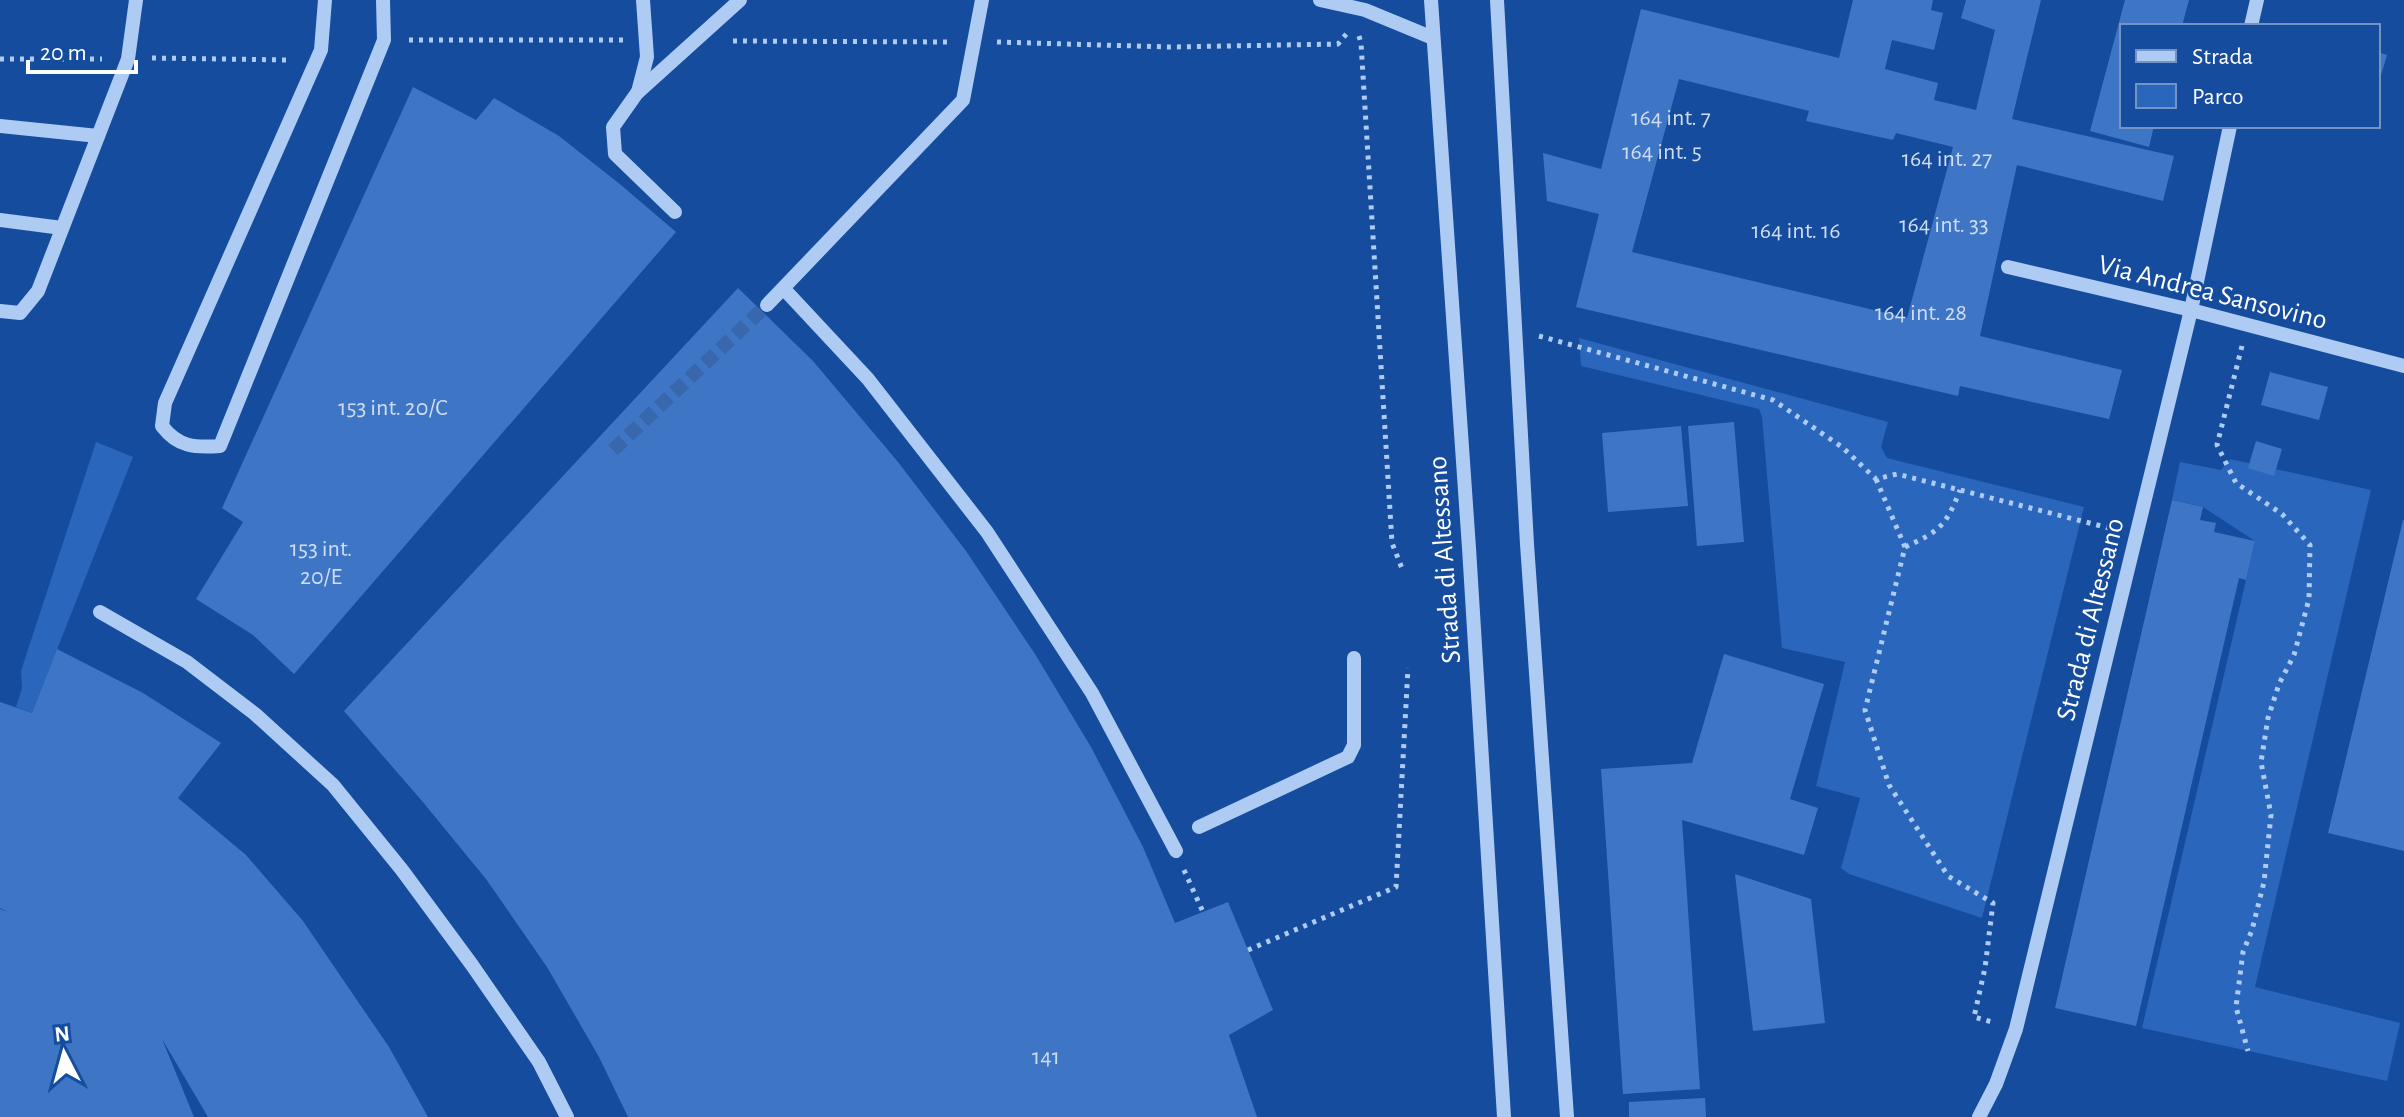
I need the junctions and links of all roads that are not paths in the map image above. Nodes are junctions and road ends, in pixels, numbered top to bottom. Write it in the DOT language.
graph roads {
  1 [pos="136,0"];
  2 [pos="325,0"];
  3 [pos="383,0"];
  4 [pos="643,0"];
  5 [pos="740,0"];
  6 [pos="982,0"];
  7 [pos="1320,0"];
  8 [pos="1431,0"];
  9 [pos="1497,0"];
  10 [pos="2257,0"];
  11 [pos="2251,24"];
  12 [pos="1433,38"];
  13 [pos="637,93"];
  14 [pos="0,126"];
  15 [pos="2230,128"];
  16 [pos="98,136"];
  17 [pos="675,212"];
  18 [pos="0,220"];
  19 [pos="62,228"];
  20 [pos="2008,267"];
  21 [pos="784,289"];
  22 [pos="767,305"];
  23 [pos="2191,310"];
  24 [pos="0,311"];
  25 [pos="2404,366"];
  26 [pos="100,612"];
  27 [pos="1354,658"];
  28 [pos="1199,827"];
  29 [pos="1176,851"];
  30 [pos="567,1117"];
  31 [pos="1504,1117"];
  32 [pos="1567,1117"];
  33 [pos="1979,1117"];
  1 -- 16 [label="street"];
  2 -- 3 [label="street"];
  4 -- 13 [label="street"];
  5 -- 13 [label="street"];
  6 -- 21 [label="street"];
  7 -- 12 [label="street"];
  8 -- 12 [label="street, Strada di Altessano"];
  9 -- 32 [label="street"];
  10 -- 11 [label="street"];
  12 -- 31 [label="street, Strada di Altessano"];
  13 -- 17 [label="street"];
  14 -- 16 [label="street"];
  15 -- 23 [label="street, Strada di Altessano"];
  16 -- 19 [label="street"];
  18 -- 19 [label="street"];
  19 -- 24 [label="street"];
  20 -- 23 [label="street, Via Andrea Sansovino"];
  21 -- 22 [label="street"];
  21 -- 29 [label="street"];
  23 -- 25 [label="street, Via Andrea Sansovino"];
  23 -- 33 [label="street, Strada di Altessano"];
  26 -- 30 [label="street"];
  27 -- 28 [label="street"];
}
